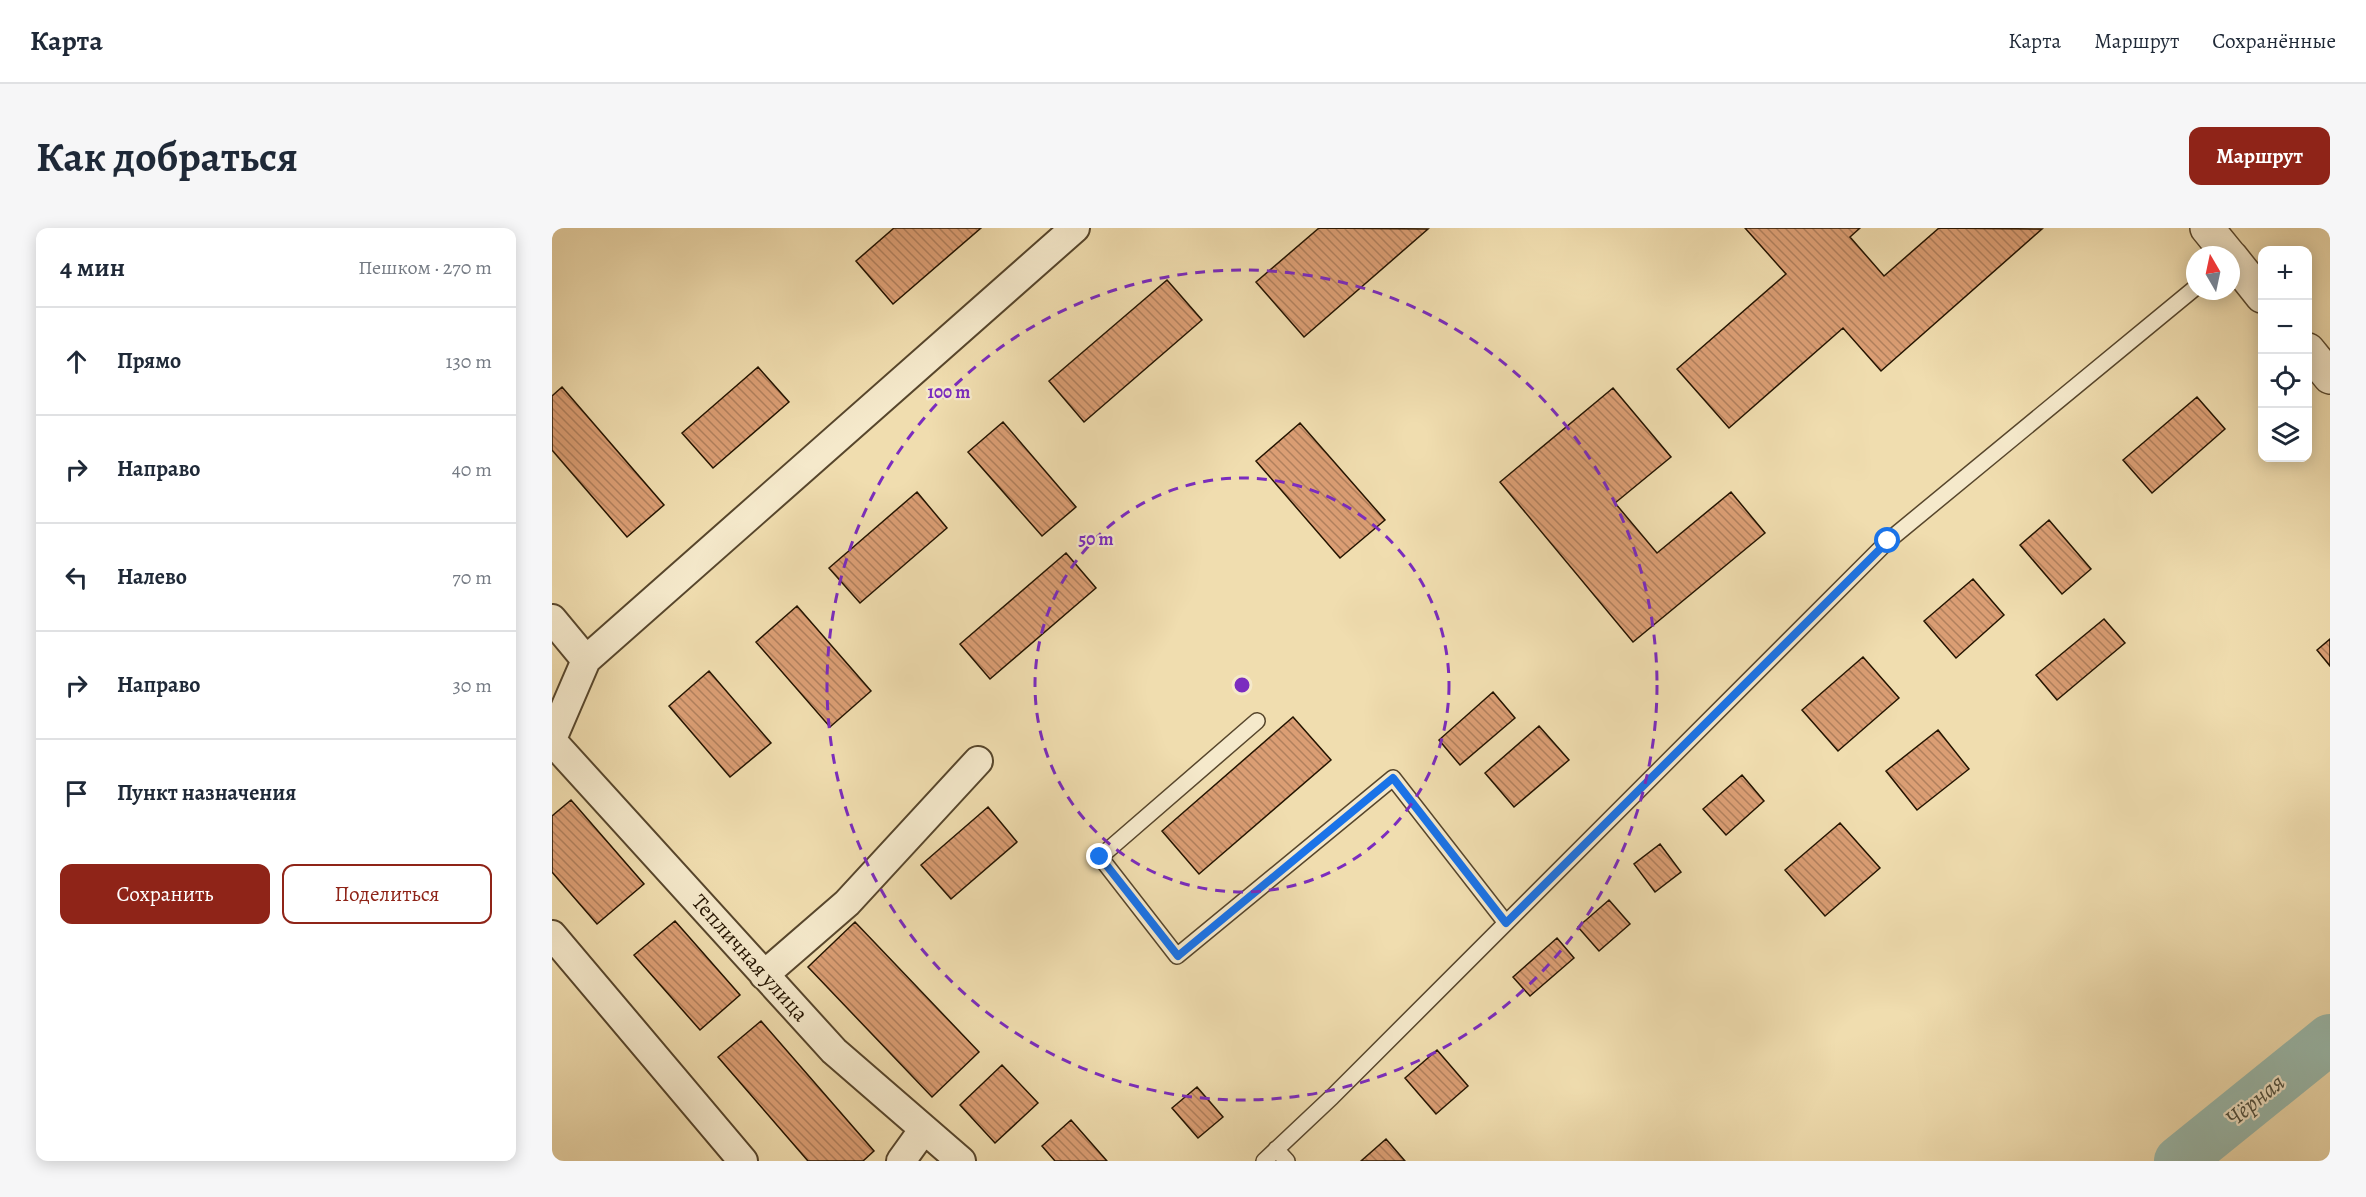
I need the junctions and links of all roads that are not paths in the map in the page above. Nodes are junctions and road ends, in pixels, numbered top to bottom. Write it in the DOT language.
graph roads {
  1 [pos="1075,228"];
  2 [pos="2206,228"];
  3 [pos="2222,246"];
  4 [pos="2240,268"];
  5 [pos="2258,291"];
  6 [pos="2186,295"];
  7 [pos="2310,354"];
  8 [pos="2330,377"];
  9 [pos="552,620"];
  10 [pos="586,660"];
  11 [pos="1257,721"];
  12 [pos="552,740"];
  13 [pos="978,761"];
  14 [pos="1506,923"];
  15 [pos="552,935"];
  16 [pos="764,975"];
  17 [pos="924,1128"];
  18 [pos="1276,1149"];
  19 [pos="743,1161"];
  20 [pos="901,1161"];
  21 [pos="961,1161"];
  22 [pos="1264,1161"];
  23 [pos="1287,1161"];
  1 -- 10 [label="street"];
  2 -- 3 [label="street"];
  4 -- 5 [label="street"];
  6 -- 14 [label="lane"];
  7 -- 8 [label="street"];
  9 -- 10 [label="street"];
  10 -- 12 [label="street, Тепличная улица"];
  11 -- 14 [label="lane"];
  12 -- 16 [label="street, Тепличная улица"];
  13 -- 16 [label="street"];
  14 -- 18 [label="lane"];
  15 -- 19 [label="street"];
  16 -- 17 [label="street, Тепличная улица"];
  17 -- 20 [label="street"];
  17 -- 21 [label="street, Тепличная улица"];
  18 -- 22 [label="lane"];
  18 -- 23 [label="lane"];
}
